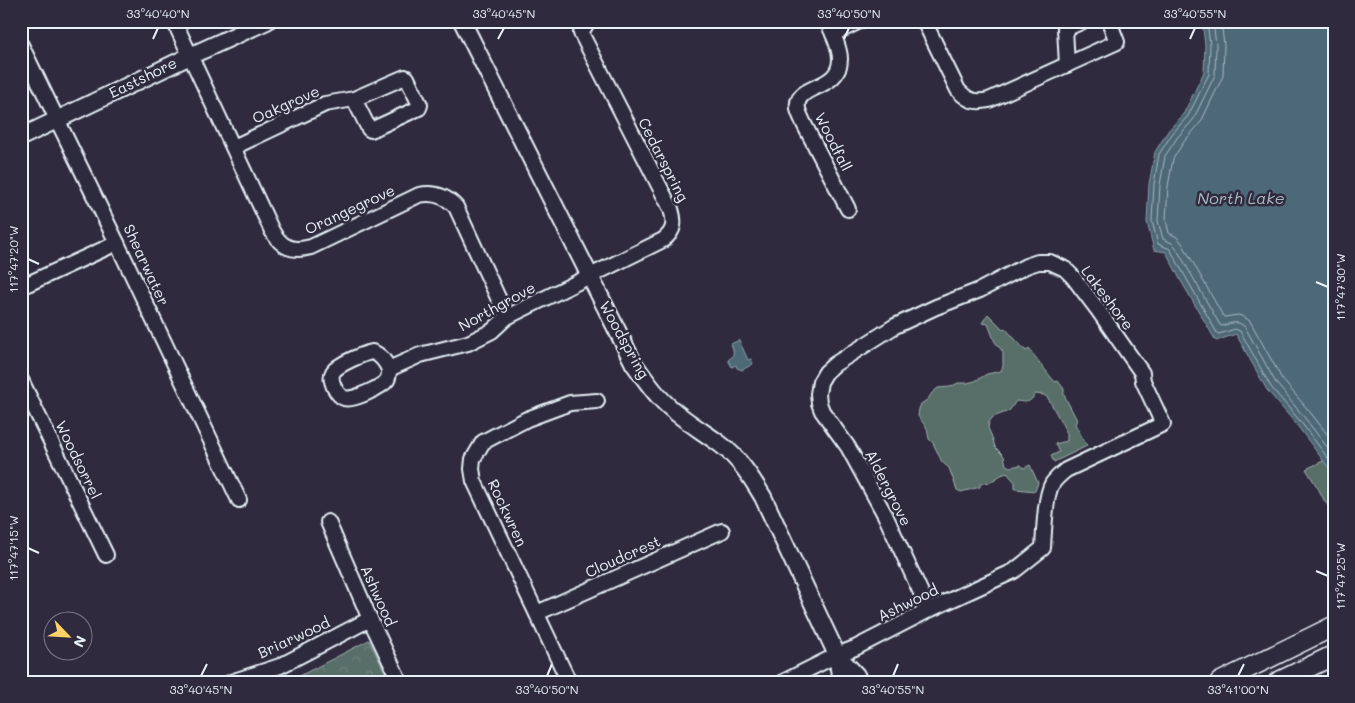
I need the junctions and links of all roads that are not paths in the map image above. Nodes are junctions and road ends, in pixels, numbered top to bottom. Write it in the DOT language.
graph roads {
  1 [pos="174,21"];
  2 [pos="266,21"];
  3 [pos="462,21"];
  4 [pos="588,21"];
  5 [pos="860,21"];
  6 [pos="924,21"];
  7 [pos="1084,21"];
  8 [pos="1109,21"];
  9 [pos="830,27"];
  10 [pos="21,45"];
  11 [pos="190,56"];
  12 [pos="1066,66"];
  13 [pos="354,100"];
  14 [pos="58,120"];
  15 [pos="21,137"];
  16 [pos="234,147"];
  17 [pos="848,209"];
  18 [pos="117,243"];
  19 [pos="590,276"];
  20 [pos="21,287"];
  21 [pos="507,317"];
  22 [pos="389,369"];
  23 [pos="21,380"];
  24 [pos="820,382"];
  25 [pos="597,401"];
  26 [pos="239,500"];
  27 [pos="328,522"];
  28 [pos="722,531"];
  29 [pos="1043,548"];
  30 [pos="106,555"];
  31 [pos="929,610"];
  32 [pos="537,613"];
  33 [pos="370,619"];
  34 [pos="1334,626"];
  35 [pos="837,655"];
  36 [pos="1334,655"];
  37 [pos="231,682"];
  38 [pos="400,682"];
  39 [pos="569,682"];
  40 [pos="784,682"];
  41 [pos="840,682"];
  42 [pos="859,682"];
  43 [pos="1220,682"];
  44 [pos="1278,682"];
  1 -- 11 [label="street, Orangegrove"];
  2 -- 11 [label="street, Eastshore"];
  3 -- 19 [label="street, Woodspring"];
  4 -- 19 [label="street, Cedarspring"];
  5 -- 9 [label="street"];
  6 -- 12 [label="street"];
  7 -- 12 [label="street"];
  8 -- 12 [label="street"];
  9 -- 17 [label="street, Woodfall"];
  10 -- 14 [label="street, Shearwater"];
  11 -- 14 [label="street, Eastshore"];
  11 -- 16 [label="street, Orangegrove"];
  13 -- 13 [label="street, Oakgrove"];
  13 -- 16 [label="street, Oakgrove"];
  14 -- 15 [label="street, Eastshore"];
  14 -- 18 [label="street, Shearwater"];
  16 -- 21 [label="street, Orangegrove"];
  18 -- 20 [label="street"];
  18 -- 26 [label="street, Shearwater"];
  19 -- 21 [label="street, Northgrove"];
  19 -- 35 [label="street, Woodspring"];
  21 -- 22 [label="street, Northgrove"];
  23 -- 30 [label="street, Woodsorrel"];
  24 -- 29 [label="street, Lakeshore"];
  24 -- 31 [label="street, Aldergrove"];
  25 -- 32 [label="street, Rockwren"];
  27 -- 33 [label="street, Ashwood"];
  28 -- 32 [label="street, Cloudcrest"];
  29 -- 31 [label="street, Ashwood"];
  31 -- 35 [label="street, Ashwood"];
  32 -- 39 [label="street, Rockwren"];
  33 -- 37 [label="street, Briarwood"];
  33 -- 38 [label="street, Ashwood"];
  34 -- 43 [label="main road"];
  35 -- 40 [label="street, Ashwood"];
  35 -- 41 [label="street, Woodspring"];
  35 -- 42 [label="street, Woodspring"];
  36 -- 44 [label="main road"];
}
